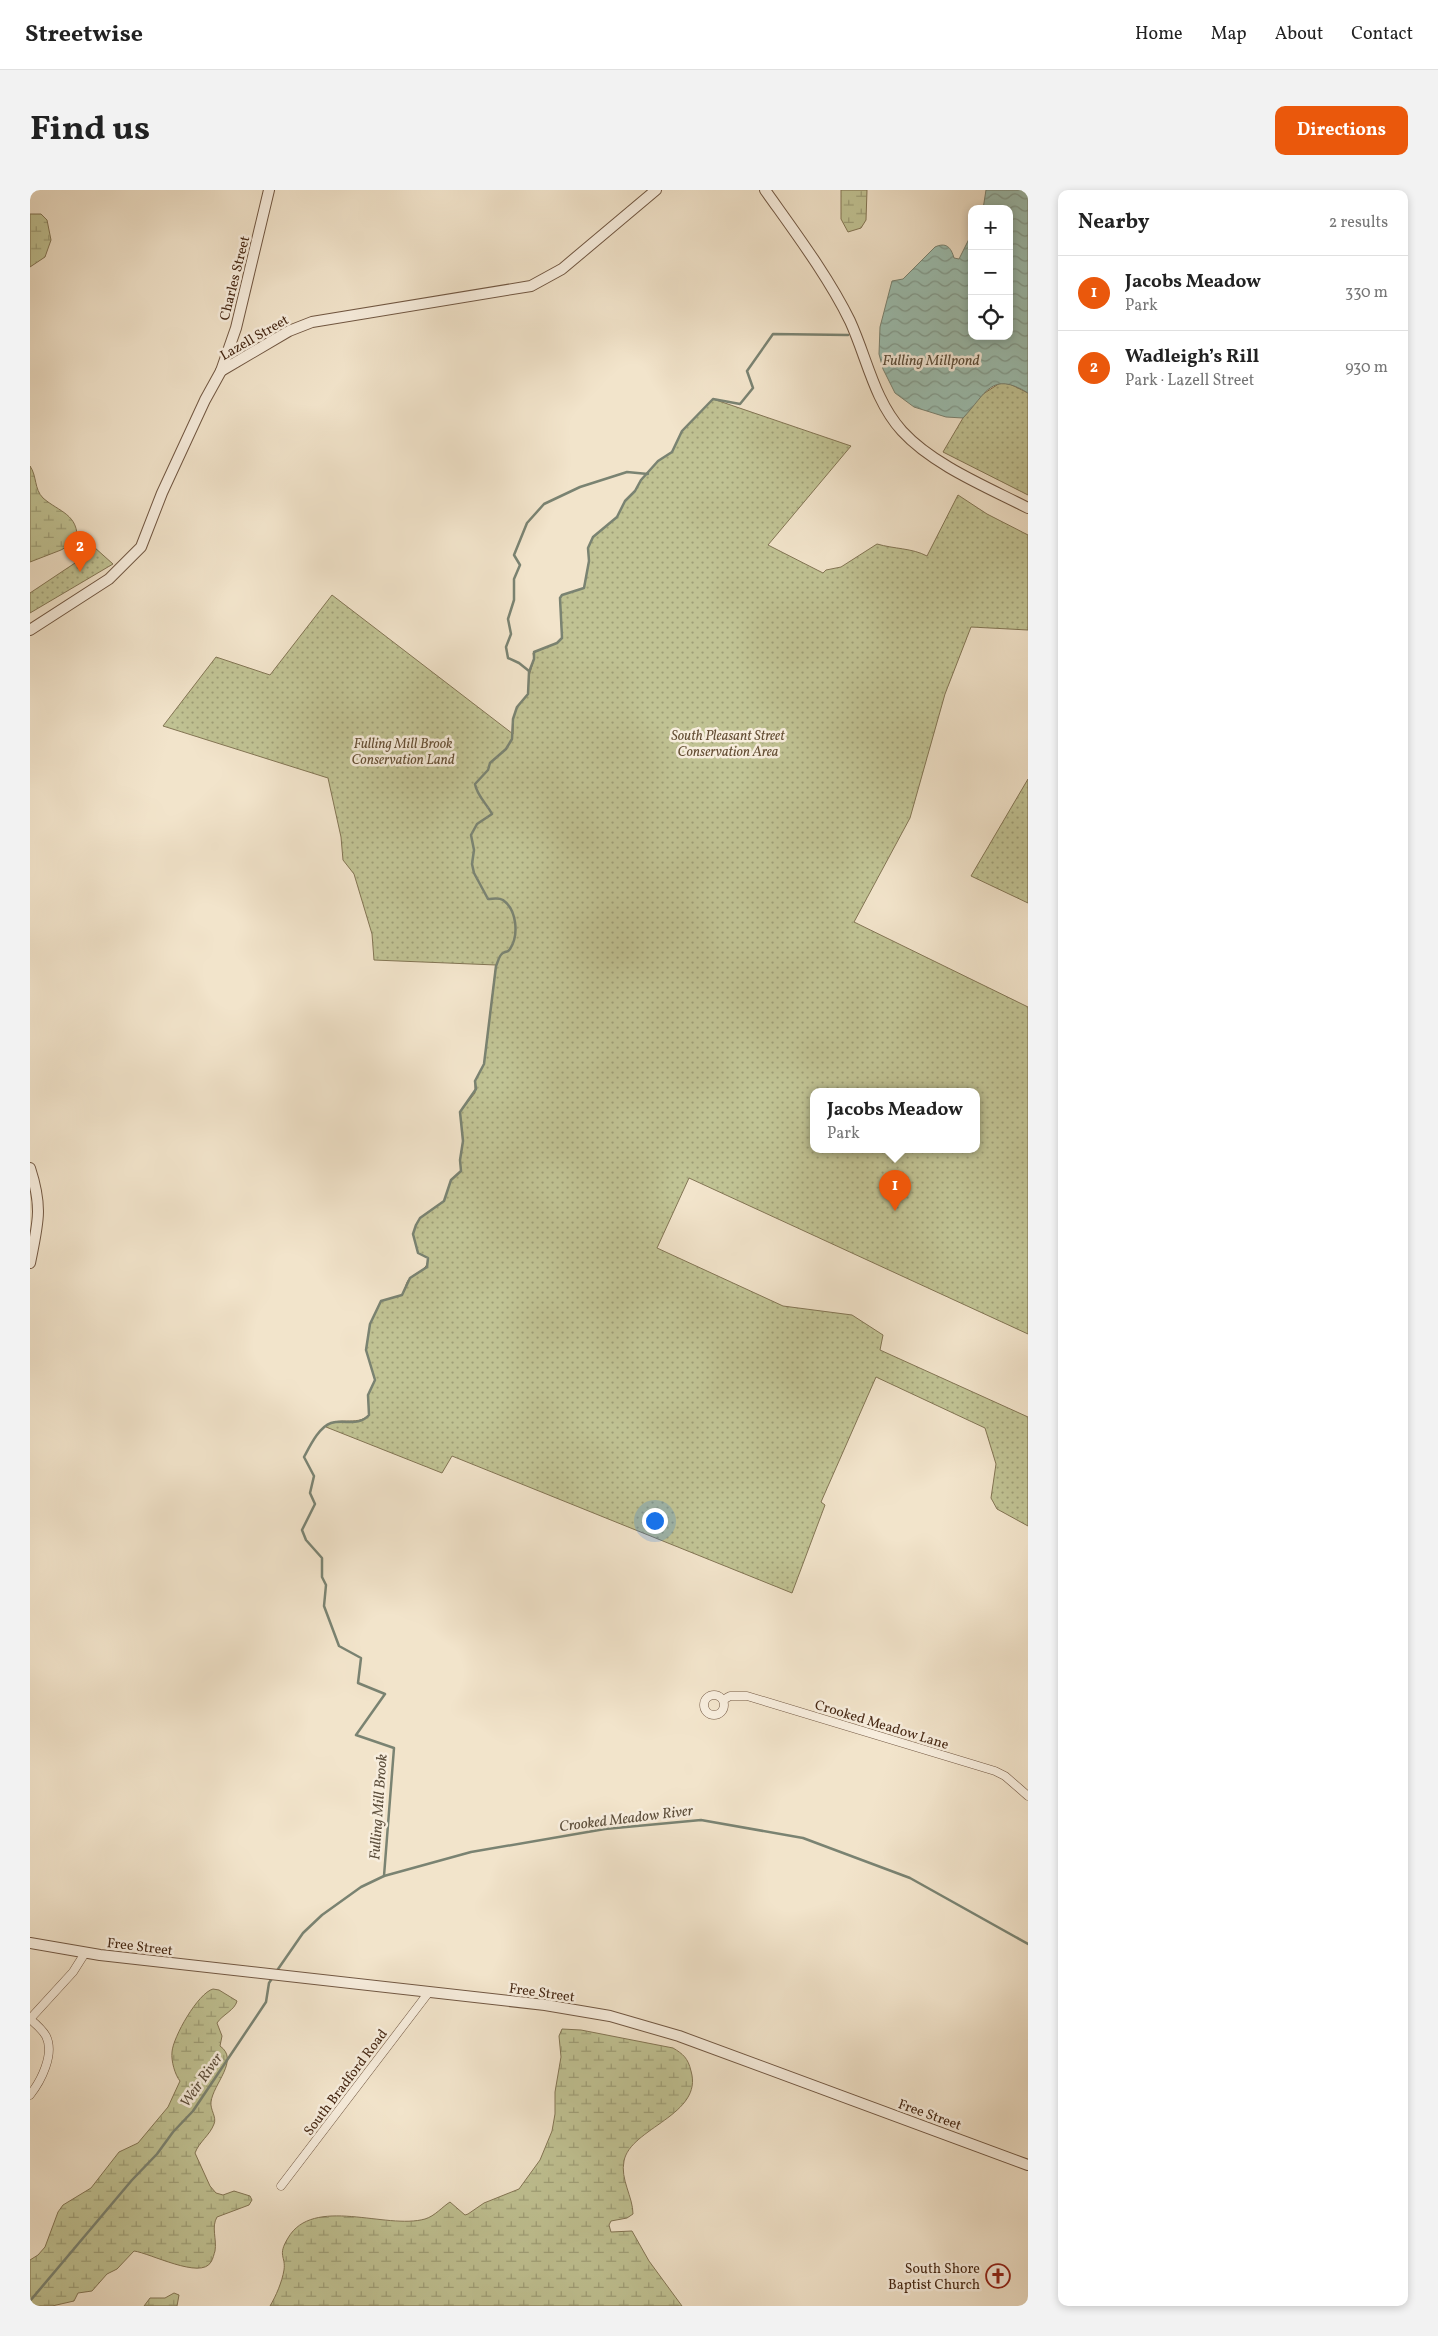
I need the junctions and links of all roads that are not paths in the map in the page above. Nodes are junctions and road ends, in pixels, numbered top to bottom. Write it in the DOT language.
graph roads {
  1 [pos="270,190"];
  2 [pos="656,190"];
  3 [pos="765,190"];
  4 [pos="221,371"];
  5 [pos="1028,508"];
  6 [pos="30,630"];
  7 [pos="30,1168"];
  8 [pos="30,1263"];
  9 [pos="723,1700"];
  10 [pos="1028,1796"];
  11 [pos="30,1943"];
  12 [pos="85,1953"];
  13 [pos="428,1992"];
  14 [pos="30,2019"];
  15 [pos="30,2095"];
  16 [pos="1028,2165"];
  17 [pos="281,2186"];
  1 -- 4 [label="street, Charles Street"];
  2 -- 4 [label="street, Lazell Street"];
  3 -- 5 [label="street"];
  4 -- 6 [label="street, Lazell Street"];
  7 -- 8 [label="street"];
  9 -- 10 [label="street, Crooked Meadow Lane"];
  11 -- 12 [label="street, Free Street"];
  12 -- 13 [label="street, Free Street"];
  12 -- 14 [label="street"];
  13 -- 16 [label="street, Free Street"];
  13 -- 17 [label="street, South Bradford Road"];
  14 -- 15 [label="street"];
}
